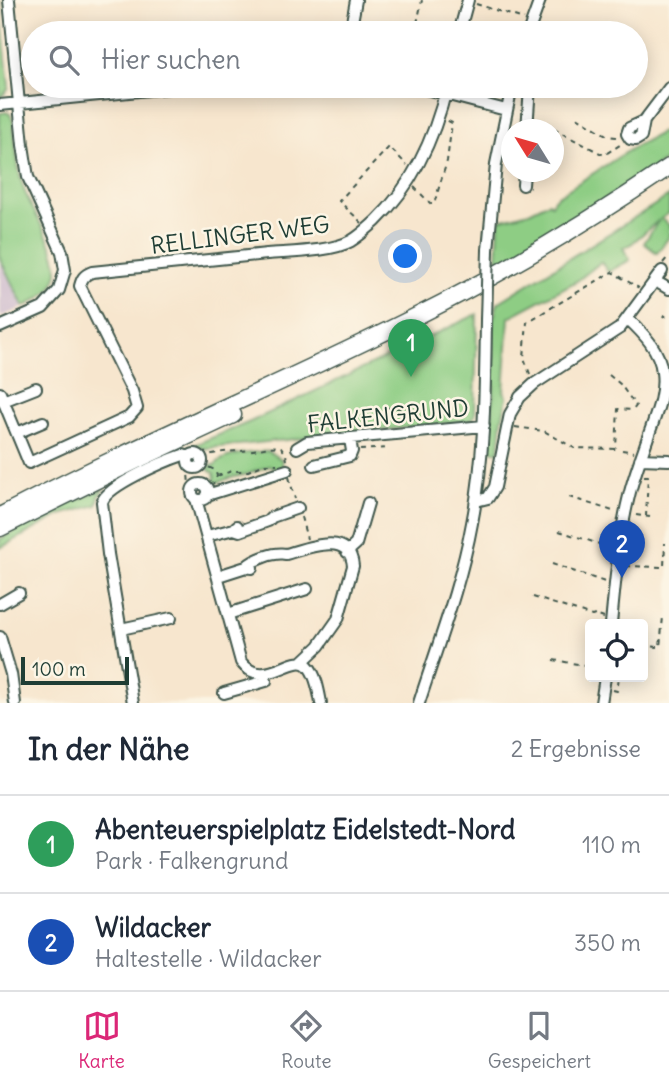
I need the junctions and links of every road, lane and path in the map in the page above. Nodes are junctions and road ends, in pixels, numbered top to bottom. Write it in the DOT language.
graph roads {
  1 [pos="9,0"];
  2 [pos="355,0"];
  3 [pos="422,0"];
  4 [pos="540,0"];
  5 [pos="468,1"];
  6 [pos="352,21"];
  7 [pos="418,21"];
  8 [pos="462,21"];
  9 [pos="529,21"];
  10 [pos="532,21"];
  11 [pos="669,88"];
  12 [pos="62,98"];
  13 [pos="444,98"];
  14 [pos="470,98"];
  15 [pos="509,98"];
  16 [pos="529,98"];
  17 [pos="19,102"];
  18 [pos="0,105"];
  19 [pos="506,110"];
  20 [pos="528,116"];
  21 [pos="439,117"];
  22 [pos="577,117"];
  23 [pos="528,119"];
  24 [pos="615,137"];
  25 [pos="630,139"];
  26 [pos="669,167"];
  27 [pos="411,177"];
  28 [pos="669,180"];
  29 [pos="523,182"];
  30 [pos="523,185"];
  31 [pos="368,228"];
  32 [pos="62,282"];
  33 [pos="80,286"];
  34 [pos="669,289"];
  35 [pos="646,292"];
  36 [pos="663,317"];
  37 [pos="628,319"];
  38 [pos="669,319"];
  39 [pos="0,327"];
  40 [pos="609,375"];
  41 [pos="534,384"];
  42 [pos="36,388"];
  43 [pos="2,397"];
  44 [pos="386,408"];
  45 [pos="43,422"];
  46 [pos="484,424"];
  47 [pos="507,426"];
  48 [pos="17,433"];
  49 [pos="419,433"];
  50 [pos="350,439"];
  51 [pos="297,448"];
  52 [pos="387,448"];
  53 [pos="622,450"];
  54 [pos="352,451"];
  55 [pos="638,456"];
  56 [pos="669,460"];
  57 [pos="188,465"];
  58 [pos="314,465"];
  59 [pos="285,468"];
  60 [pos="640,475"];
  61 [pos="217,476"];
  62 [pos="200,493"];
  63 [pos="569,497"];
  64 [pos="476,501"];
  65 [pos="368,503"];
  66 [pos="298,508"];
  67 [pos="621,513"];
  68 [pos="0,516"];
  69 [pos="636,516"];
  70 [pos="0,528"];
  71 [pos="559,531"];
  72 [pos="207,536"];
  73 [pos="665,543"];
  74 [pos="616,549"];
  75 [pos="348,552"];
  76 [pos="552,564"];
  77 [pos="624,566"];
  78 [pos="218,576"];
  79 [pos="609,583"];
  80 [pos="307,589"];
  81 [pos="19,593"];
  82 [pos="533,597"];
  83 [pos="0,604"];
  84 [pos="228,614"];
  85 [pos="663,617"];
  86 [pos="171,618"];
  87 [pos="604,619"];
  88 [pos="608,619"];
  89 [pos="121,629"];
  90 [pos="0,636"];
  91 [pos="648,646"];
  92 [pos="553,660"];
  93 [pos="302,662"];
  94 [pos="585,665"];
  95 [pos="264,674"];
  96 [pos="604,682"];
  97 [pos="618,682"];
  98 [pos="608,690"];
  99 [pos="225,694"];
  100 [pos="15,703"];
  101 [pos="133,703"];
  102 [pos="321,703"];
  103 [pos="419,703"];
  104 [pos="601,703"];
  1 -- 17 [label="street"];
  2 -- 6 [label="street"];
  3 -- 7 [label="path"];
  4 -- 10 [label="street"];
  5 -- 8 [label="street"];
  5 -- 9 [label="path"];
  11 -- 25 [label="street"];
  12 -- 17 [label="street"];
  13 -- 21 [label="street, RELLINGER WEG"];
  14 -- 19 [label="street"];
  15 -- 19 [label="street"];
  16 -- 20 [label="street"];
  17 -- 18 [label="street"];
  17 -- 32 [label="street"];
  19 -- 46 [label="street, bridge"];
  20 -- 23 [label="street"];
  20 -- 25 [label="path"];
  21 -- 27 [label="street, RELLINGER WEG"];
  21 -- 27 [label="path"];
  22 -- 24 [label="path"];
  26 -- 68 [label="highway"];
  27 -- 31 [label="street, RELLINGER WEG"];
  27 -- 31 [label="path"];
  28 -- 70 [label="highway"];
  29 -- 30 [label="street"];
  31 -- 33 [label="street, RELLINGER WEG"];
  32 -- 33 [label="street"];
  32 -- 39 [label="street"];
  33 -- 48 [label="street"];
  34 -- 35 [label="street"];
  35 -- 37 [label="street"];
  35 -- 41 [label="path"];
  36 -- 38 [label="path"];
  37 -- 41 [label="street"];
  37 -- 55 [label="street"];
  40 -- 47 [label="path"];
  41 -- 47 [label="street"];
  42 -- 43 [label="street"];
  43 -- 48 [label="street"];
  44 -- 49 [label="path"];
  45 -- 48 [label="street"];
  46 -- 49 [label="street, FALKENGRUND"];
  46 -- 64 [label="street"];
  47 -- 64 [label="street"];
  49 -- 50 [label="street, FALKENGRUND"];
  50 -- 51 [label="street, FALKENGRUND"];
  50 -- 54 [label="street"];
  52 -- 54 [label="path"];
  53 -- 55 [label="path"];
  54 -- 58 [label="street"];
  55 -- 56 [label="street"];
  55 -- 88 [label="street"];
  57 -- 61 [label="path"];
  57 -- 62 [label="path"];
  57 -- 89 [label="street"];
  59 -- 61 [label="path"];
  59 -- 62 [label="street"];
  60 -- 69 [label="path"];
  61 -- 62 [label="path"];
  62 -- 72 [label="street"];
  63 -- 67 [label="path"];
  64 -- 103 [label="street"];
  65 -- 75 [label="street"];
  66 -- 72 [label="street"];
  71 -- 74 [label="path"];
  72 -- 78 [label="street"];
  73 -- 77 [label="path"];
  75 -- 78 [label="street"];
  75 -- 93 [label="street"];
  76 -- 79 [label="path"];
  78 -- 84 [label="street"];
  80 -- 84 [label="street"];
  81 -- 83 [label="street"];
  82 -- 87 [label="path"];
  84 -- 95 [label="street"];
  85 -- 91 [label="path"];
  86 -- 89 [label="street"];
  89 -- 101 [label="street"];
  90 -- 100 [label="street"];
  92 -- 94 [label="path"];
  93 -- 95 [label="street"];
  93 -- 102 [label="street"];
  95 -- 99 [label="street"];
  96 -- 104 [label="street"];
  97 -- 98 [label="path"];
}
